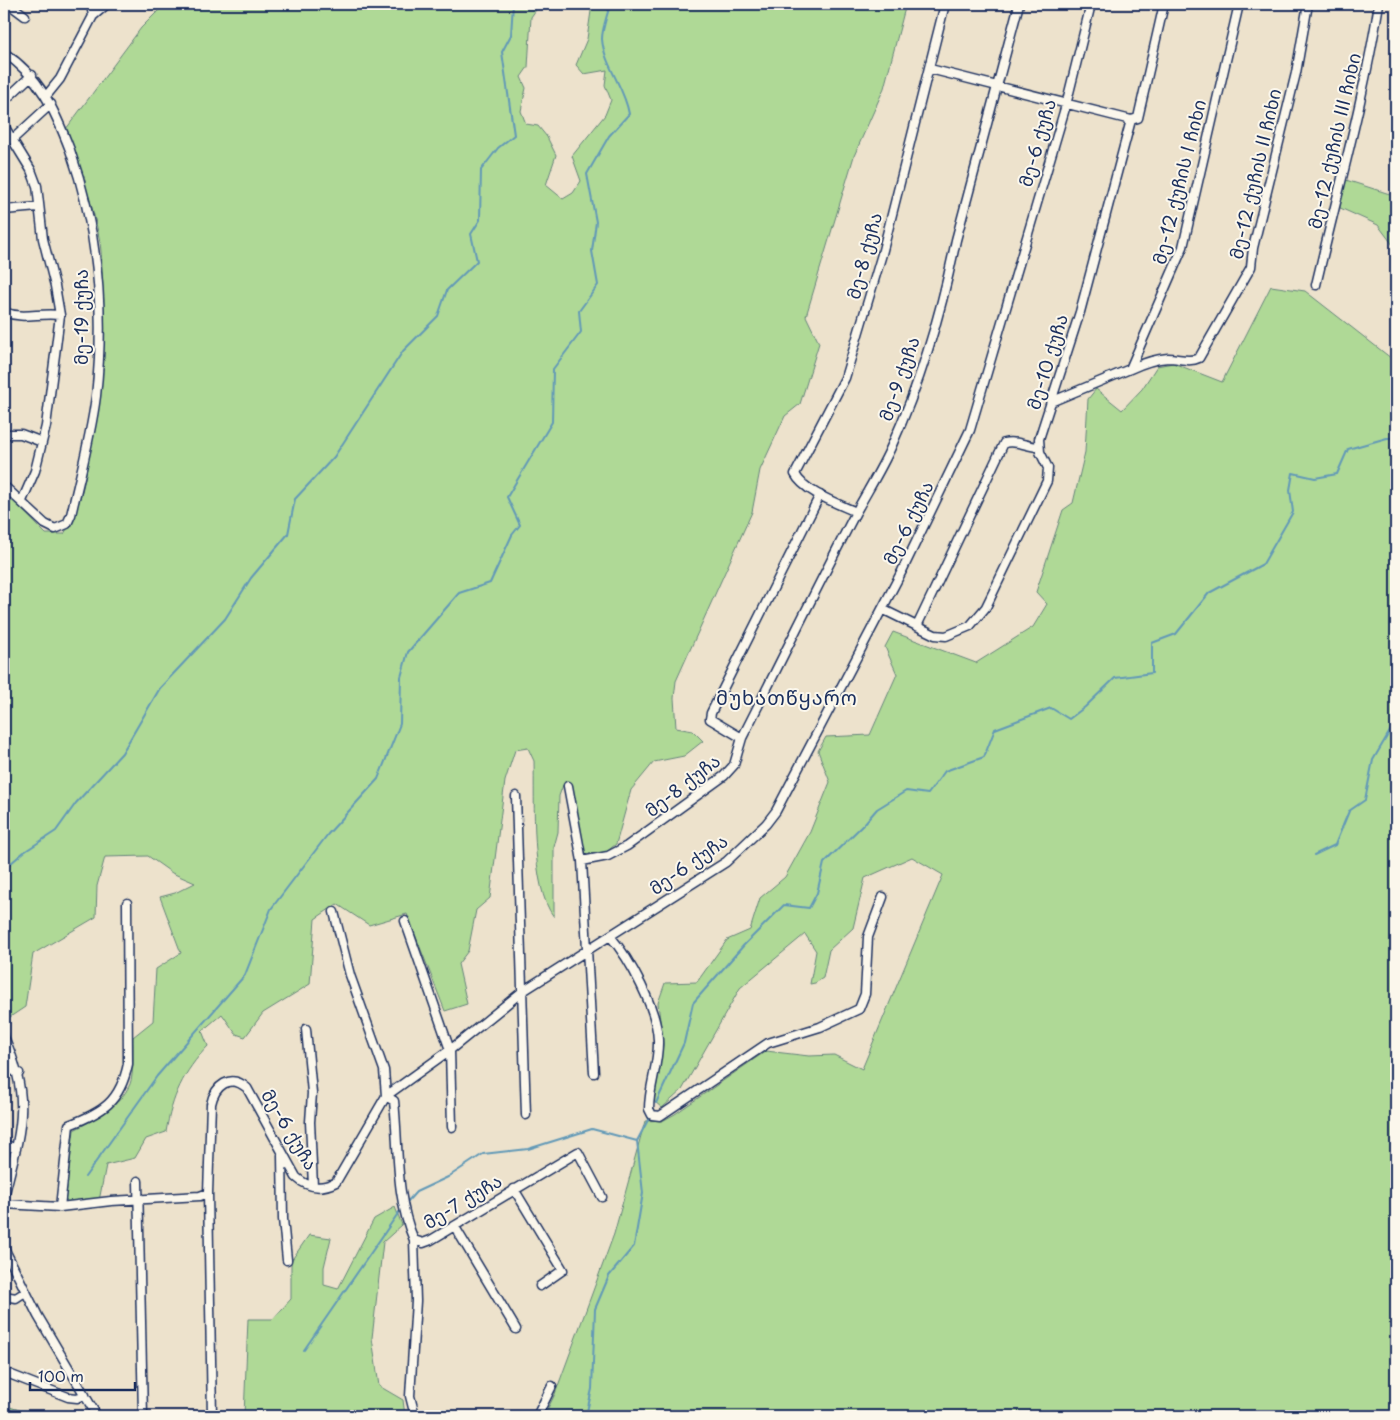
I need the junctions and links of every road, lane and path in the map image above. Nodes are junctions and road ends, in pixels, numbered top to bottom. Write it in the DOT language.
graph roads {
  1 [pos="9,4"];
  2 [pos="91,4"];
  3 [pos="108,4"];
  4 [pos="945,4"];
  5 [pos="1019,4"];
  6 [pos="1091,4"];
  7 [pos="1164,4"];
  8 [pos="1239,4"];
  9 [pos="1308,4"];
  10 [pos="1379,4"];
  11 [pos="25,16"];
  12 [pos="93,16"];
  13 [pos="4,53"];
  14 [pos="930,69"];
  15 [pos="32,75"];
  16 [pos="998,87"];
  17 [pos="47,95"];
  18 [pos="4,101"];
  19 [pos="50,104"];
  20 [pos="1066,105"];
  21 [pos="1131,120"];
  22 [pos="4,126"];
  23 [pos="13,139"];
  24 [pos="38,207"];
  25 [pos="4,210"];
  26 [pos="1316,284"];
  27 [pos="4,312"];
  28 [pos="60,315"];
  29 [pos="1130,369"];
  30 [pos="1053,401"];
  31 [pos="4,434"];
  32 [pos="42,442"];
  33 [pos="1038,447"];
  34 [pos="4,486"];
  35 [pos="820,495"];
  36 [pos="22,501"];
  37 [pos="856,512"];
  38 [pos="882,609"];
  39 [pos="917,626"];
  40 [pos="742,738"];
  41 [pos="568,786"];
  42 [pos="516,796"];
  43 [pos="582,861"];
  44 [pos="883,897"];
  45 [pos="127,903"];
  46 [pos="334,912"];
  47 [pos="405,921"];
  48 [pos="610,936"];
  49 [pos="587,950"];
  50 [pos="523,991"];
  51 [pos="306,1029"];
  52 [pos="4,1036"];
  53 [pos="450,1050"];
  54 [pos="4,1067"];
  55 [pos="19,1073"];
  56 [pos="594,1074"];
  57 [pos="386,1096"];
  58 [pos="526,1115"];
  59 [pos="452,1127"];
  60 [pos="4,1144"];
  61 [pos="16,1149"];
  62 [pos="282,1154"];
  63 [pos="138,1181"];
  64 [pos="313,1186"];
  65 [pos="514,1189"];
  66 [pos="208,1193"];
  67 [pos="602,1196"];
  68 [pos="4,1197"];
  69 [pos="139,1199"];
  70 [pos="4,1204"];
  71 [pos="60,1207"];
  72 [pos="455,1227"];
  73 [pos="414,1240"];
  74 [pos="4,1248"];
  75 [pos="287,1260"];
  76 [pos="540,1286"];
  77 [pos="25,1292"];
  78 [pos="4,1296"];
  79 [pos="516,1328"];
  80 [pos="4,1372"];
  81 [pos="552,1386"];
  82 [pos="85,1396"];
  83 [pos="97,1416"];
  84 [pos="143,1416"];
  85 [pos="212,1416"];
  86 [pos="415,1416"];
  87 [pos="537,1416"];
  1 -- 11 [label="street"];
  2 -- 12 [label="street"];
  3 -- 12 [label="street"];
  4 -- 14 [label="street, მე-8 ქუჩა"];
  5 -- 16 [label="street, მე-9 ქუჩა"];
  6 -- 20 [label="street, მე-6 ქუჩა"];
  7 -- 21 [label="street, მე-10 ქუჩა"];
  8 -- 29 [label="street, მე-12 ქუჩის I ჩიხი"];
  9 -- 29 [label="street, მე-12 ქუჩის II ჩიხი"];
  10 -- 26 [label="street, მე-12 ქუჩის III ჩიხი"];
  12 -- 17 [label="street"];
  13 -- 15 [label="street, მე-19 ქუჩა"];
  14 -- 16 [label="street"];
  14 -- 35 [label="street, მე-8 ქუჩა"];
  15 -- 17 [label="street, მე-19 ქუჩა"];
  15 -- 18 [label="street"];
  16 -- 20 [label="street"];
  16 -- 37 [label="street, მე-9 ქუჩა"];
  17 -- 19 [label="street, მე-19 ქუჩა"];
  19 -- 23 [label="street"];
  19 -- 36 [label="street, მე-19 ქუჩა"];
  20 -- 21 [label="street"];
  20 -- 38 [label="street, მე-6 ქუჩა"];
  21 -- 30 [label="street, მე-10 ქუჩა"];
  22 -- 23 [label="street"];
  23 -- 24 [label="street"];
  24 -- 25 [label="street"];
  24 -- 28 [label="street"];
  27 -- 28 [label="street"];
  28 -- 32 [label="street"];
  29 -- 30 [label="street"];
  30 -- 33 [label="street, მე-10 ქუჩა"];
  31 -- 32 [label="street"];
  32 -- 36 [label="street"];
  33 -- 39 [label="street"];
  33 -- 39 [label="street"];
  34 -- 36 [label="street, მე-19 ქუჩა"];
  35 -- 37 [label="street, მე-8 ქუჩა"];
  35 -- 40 [label="street, მე-8 ქუჩა"];
  37 -- 40 [label="street, მე-9 ქუჩა"];
  38 -- 39 [label="street"];
  38 -- 48 [label="street, მე-6 ქუჩა"];
  40 -- 43 [label="street, მე-8 ქუჩა"];
  41 -- 43 [label="street"];
  42 -- 50 [label="street"];
  43 -- 49 [label="street"];
  44 -- 48 [label="street"];
  45 -- 71 [label="street"];
  46 -- 57 [label="street"];
  47 -- 53 [label="street"];
  48 -- 49 [label="street, მე-6 ქუჩა"];
  49 -- 50 [label="street, მე-6 ქუჩა"];
  49 -- 56 [label="street"];
  50 -- 53 [label="street, მე-6 ქუჩა"];
  50 -- 58 [label="street"];
  51 -- 64 [label="street"];
  52 -- 55 [label="street"];
  53 -- 57 [label="street, მე-6 ქუჩა"];
  53 -- 59 [label="street"];
  54 -- 55 [label="street"];
  55 -- 61 [label="street"];
  57 -- 64 [label="street, მე-6 ქუჩა"];
  57 -- 73 [label="street, მე-7 ქუჩა"];
  60 -- 61 [label="street"];
  61 -- 68 [label="street"];
  62 -- 64 [label="street, მე-6 ქუჩა"];
  62 -- 66 [label="street, მე-6 ქუჩა"];
  62 -- 75 [label="street"];
  63 -- 69 [label="street"];
  65 -- 67 [label="street, მე-7 ქუჩა"];
  65 -- 72 [label="street, მე-7 ქუჩა"];
  65 -- 76 [label="street"];
  66 -- 69 [label="street"];
  66 -- 85 [label="street"];
  69 -- 71 [label="street"];
  69 -- 84 [label="street"];
  70 -- 71 [label="street"];
  72 -- 73 [label="street, მე-7 ქუჩა"];
  72 -- 79 [label="street"];
  73 -- 86 [label="street"];
  74 -- 77 [label="street"];
  77 -- 78 [label="street"];
  77 -- 82 [label="street"];
  80 -- 82 [label="street"];
  81 -- 87 [label="street"];
  82 -- 83 [label="street"];
}
